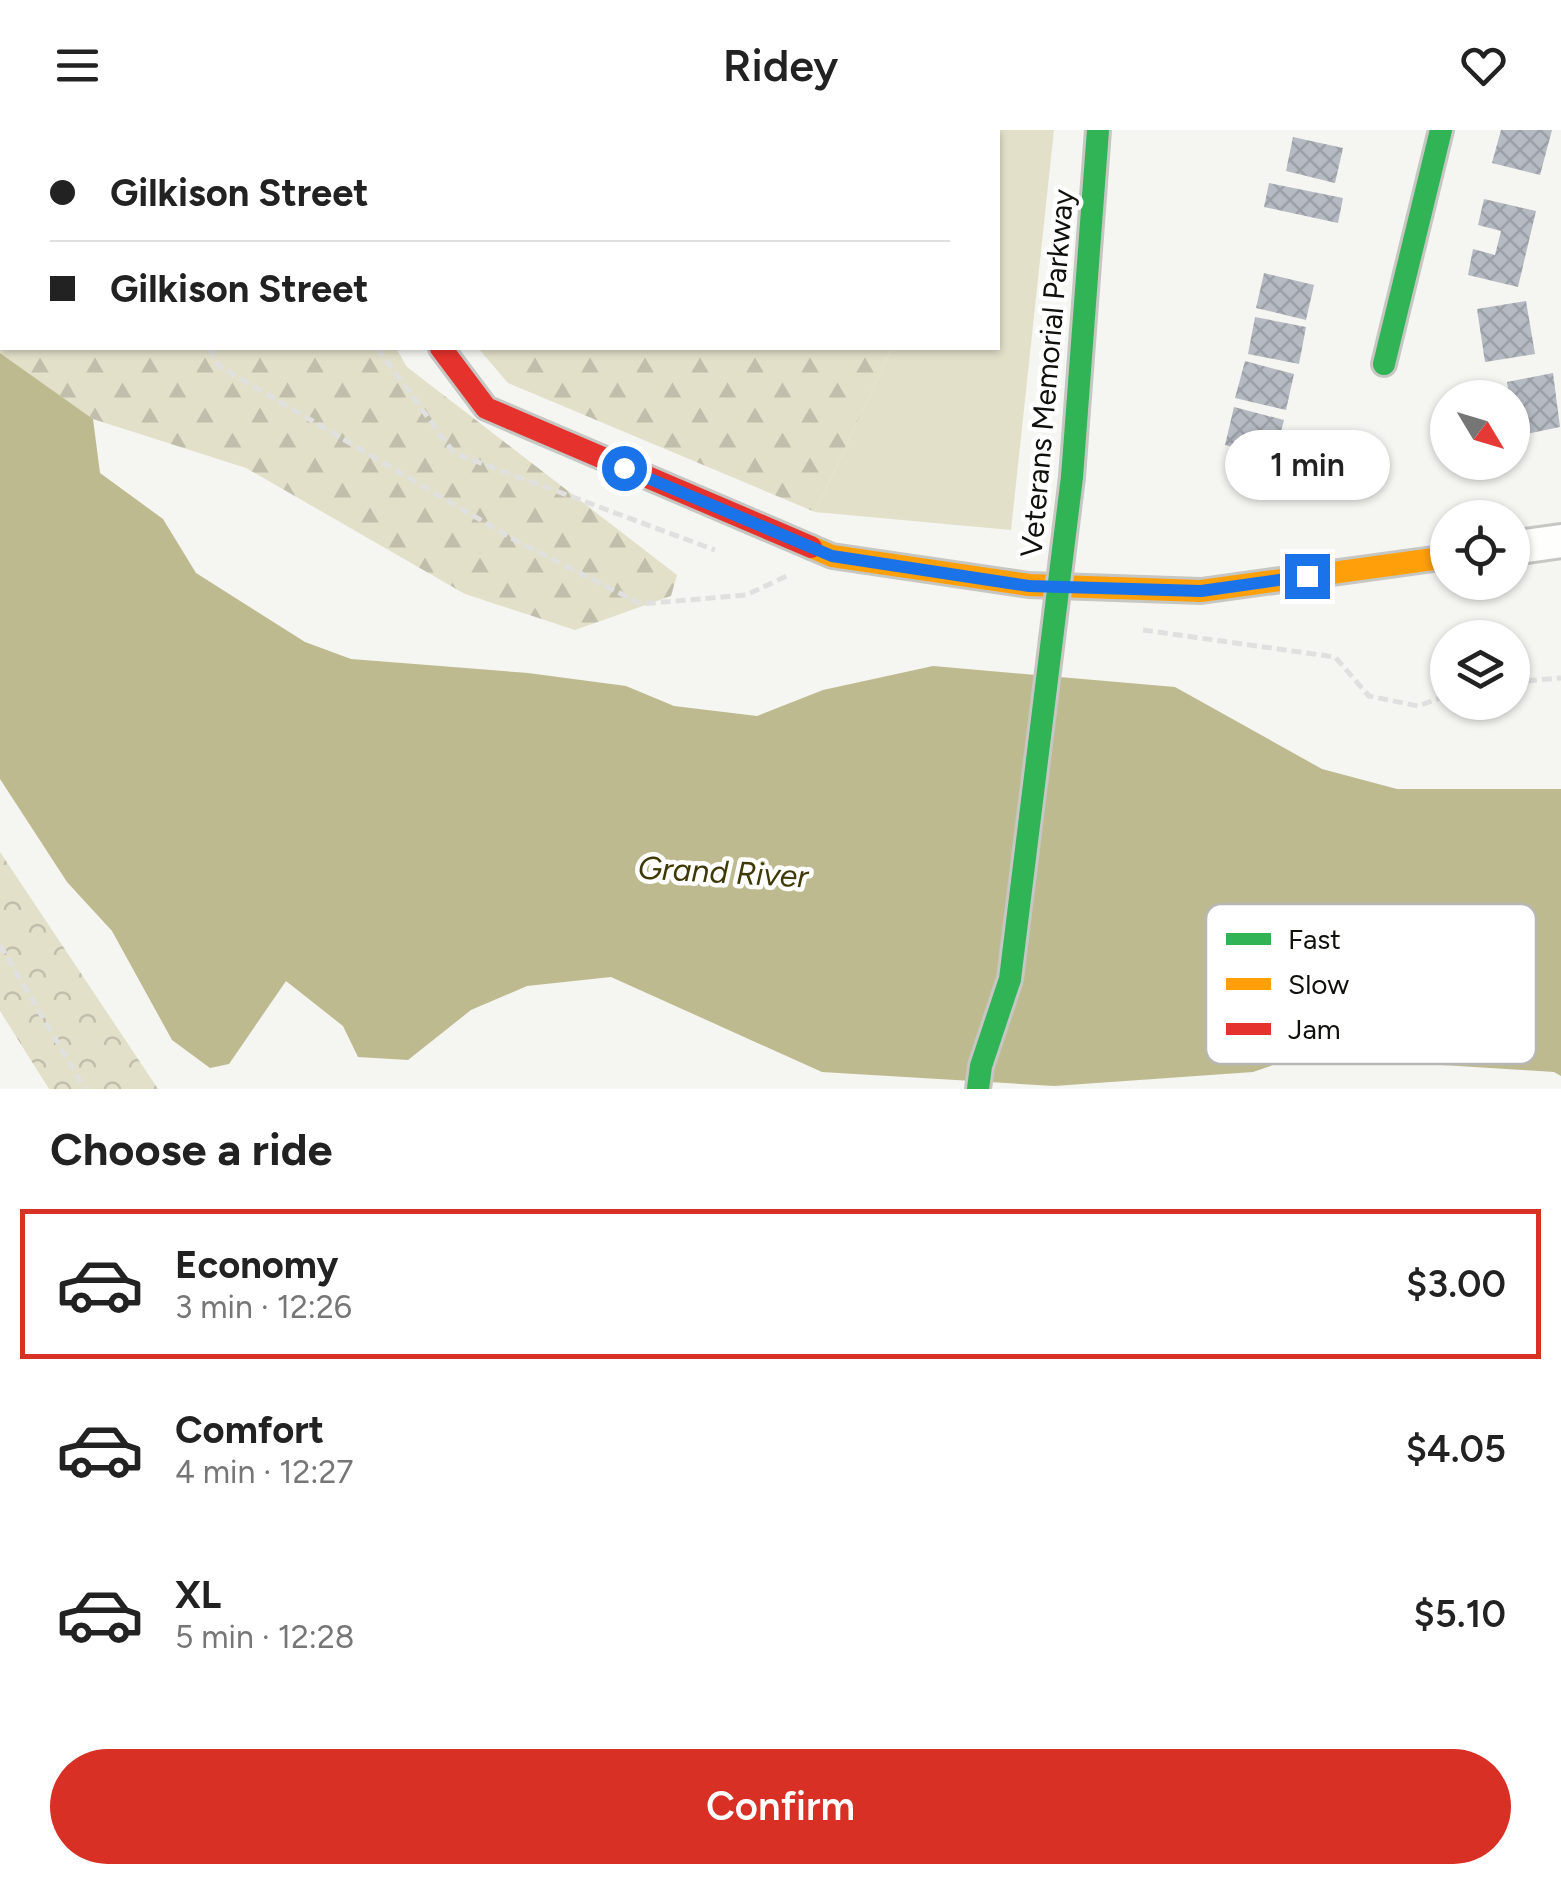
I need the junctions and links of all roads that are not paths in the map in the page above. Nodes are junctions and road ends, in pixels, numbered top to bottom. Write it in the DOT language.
graph roads {
  1 [pos="1098,130"];
  2 [pos="1440,130"];
  3 [pos="442,350"];
  4 [pos="1384,364"];
  5 [pos="1561,541"];
  6 [pos="1530,545"];
  7 [pos="1430,559"];
  8 [pos="1010,979"];
  9 [pos="978,1089"];
  10 [pos="999,1089"];
  1 -- 8 [label="street, Veterans Memorial Parkway, bridge"];
  2 -- 4 [label="street"];
  3 -- 7 [label="street"];
  5 -- 6 [label="street"];
  8 -- 9 [label="street, Veterans Memorial Parkway"];
  8 -- 10 [label="street, Veterans Memorial Parkway"];
}
